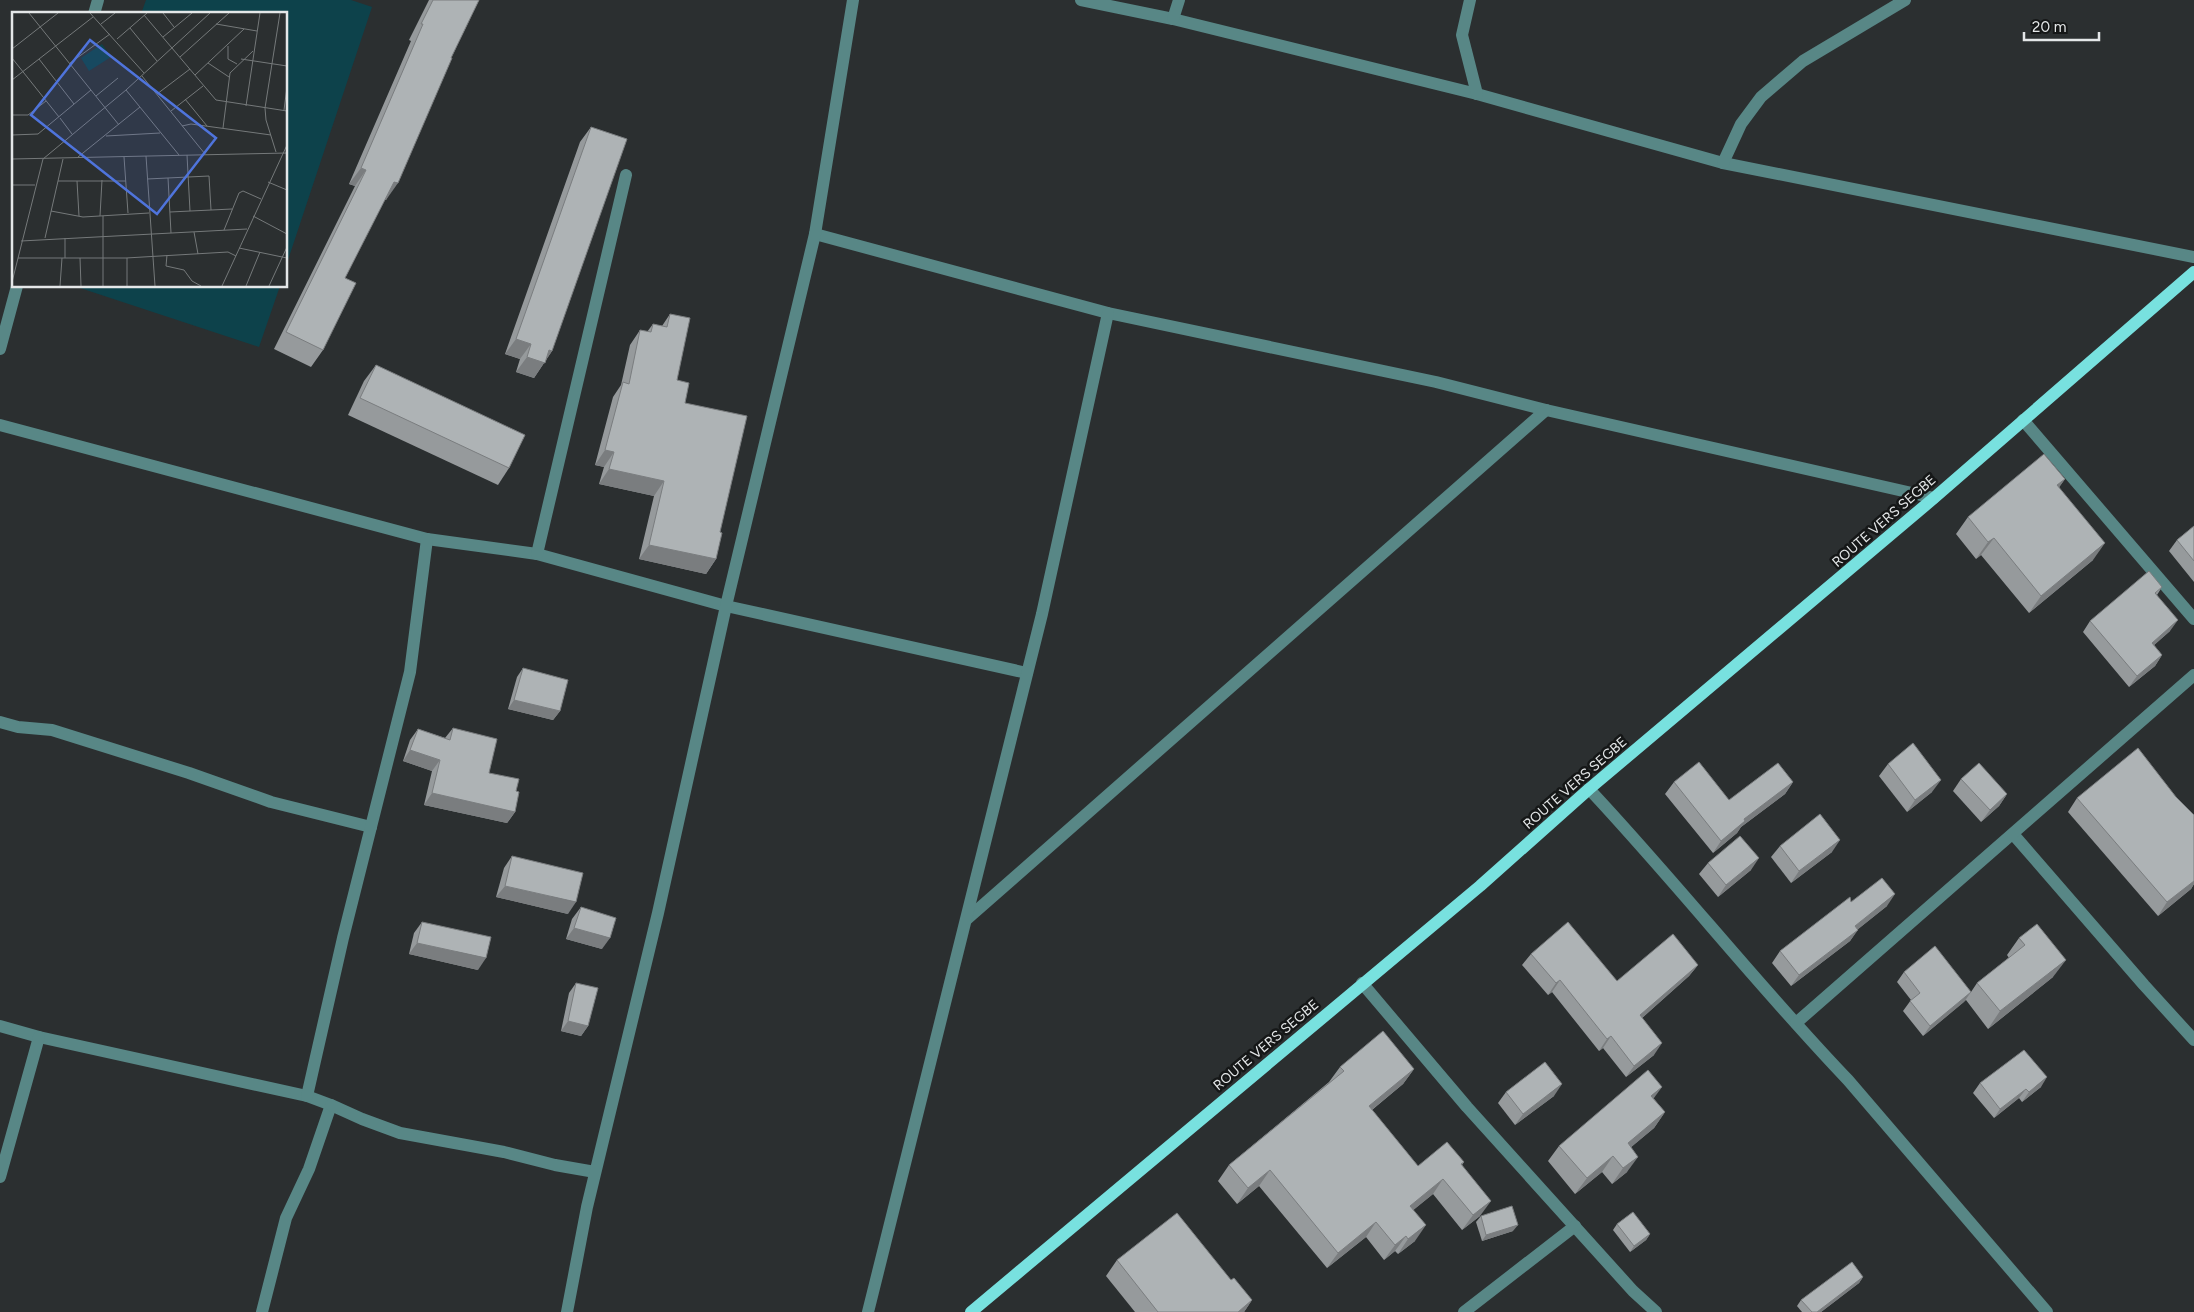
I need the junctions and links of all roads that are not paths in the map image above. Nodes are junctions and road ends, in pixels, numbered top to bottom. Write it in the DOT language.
graph roads {
  1 [pos="853,0"];
  2 [pos="1082,0"];
  3 [pos="1179,0"];
  4 [pos="1470,0"];
  5 [pos="1905,0"];
  6 [pos="1174,19"];
  7 [pos="1477,94"];
  8 [pos="1723,163"];
  9 [pos="626,175"];
  10 [pos="815,234"];
  11 [pos="2194,257"];
  12 [pos="2194,272"];
  13 [pos="16,288"];
  14 [pos="1108,313"];
  15 [pos="0,349"];
  16 [pos="1546,410"];
  17 [pos="2023,420"];
  18 [pos="0,425"];
  19 [pos="1934,498"];
  20 [pos="428,539"];
  21 [pos="537,554"];
  22 [pos="726,606"];
  23 [pos="2194,620"];
  24 [pos="1027,673"];
  25 [pos="2194,675"];
  26 [pos="0,722"];
  27 [pos="1589,789"];
  28 [pos="370,827"];
  29 [pos="2013,834"];
  30 [pos="967,919"];
  31 [pos="1362,983"];
  32 [pos="1796,1023"];
  33 [pos="0,1026"];
  34 [pos="39,1037"];
  35 [pos="2194,1040"];
  36 [pos="307,1096"];
  37 [pos="331,1105"];
  38 [pos="595,1172"];
  39 [pos="0,1177"];
  40 [pos="1575,1226"];
  41 [pos="262,1312"];
  42 [pos="567,1312"];
  43 [pos="868,1312"];
  44 [pos="971,1312"];
  45 [pos="1464,1312"];
  46 [pos="1656,1312"];
  47 [pos="2047,1312"];
  1 -- 10 [label="street"];
  2 -- 6 [label="street"];
  3 -- 6 [label="street"];
  4 -- 7 [label="street"];
  5 -- 8 [label="street"];
  6 -- 7 [label="street"];
  7 -- 8 [label="street"];
  8 -- 11 [label="street"];
  9 -- 21 [label="street"];
  10 -- 14 [label="street"];
  10 -- 22 [label="street"];
  12 -- 17 [label="main road, ROUTE VERS SEGBE"];
  13 -- 15 [label="street"];
  14 -- 16 [label="street"];
  14 -- 24 [label="street"];
  16 -- 19 [label="street"];
  16 -- 30 [label="street"];
  17 -- 19 [label="main road, ROUTE VERS SEGBE"];
  17 -- 23 [label="street"];
  18 -- 20 [label="street"];
  19 -- 27 [label="main road, ROUTE VERS SEGBE"];
  20 -- 21 [label="street"];
  20 -- 28 [label="street"];
  21 -- 22 [label="street"];
  22 -- 24 [label="street"];
  22 -- 38 [label="street"];
  24 -- 30 [label="street"];
  25 -- 29 [label="street"];
  26 -- 28 [label="street"];
  27 -- 31 [label="main road, ROUTE VERS SEGBE"];
  27 -- 32 [label="street"];
  28 -- 36 [label="street"];
  29 -- 32 [label="street"];
  29 -- 35 [label="street"];
  30 -- 43 [label="street"];
  31 -- 40 [label="street"];
  31 -- 44 [label="main road, ROUTE VERS SEGBE"];
  32 -- 47 [label="street"];
  33 -- 34 [label="street"];
  34 -- 36 [label="street"];
  34 -- 39 [label="street"];
  36 -- 37 [label="street"];
  37 -- 38 [label="street"];
  37 -- 41 [label="street"];
  38 -- 42 [label="street"];
  40 -- 45 [label="street"];
  40 -- 46 [label="street"];
}
